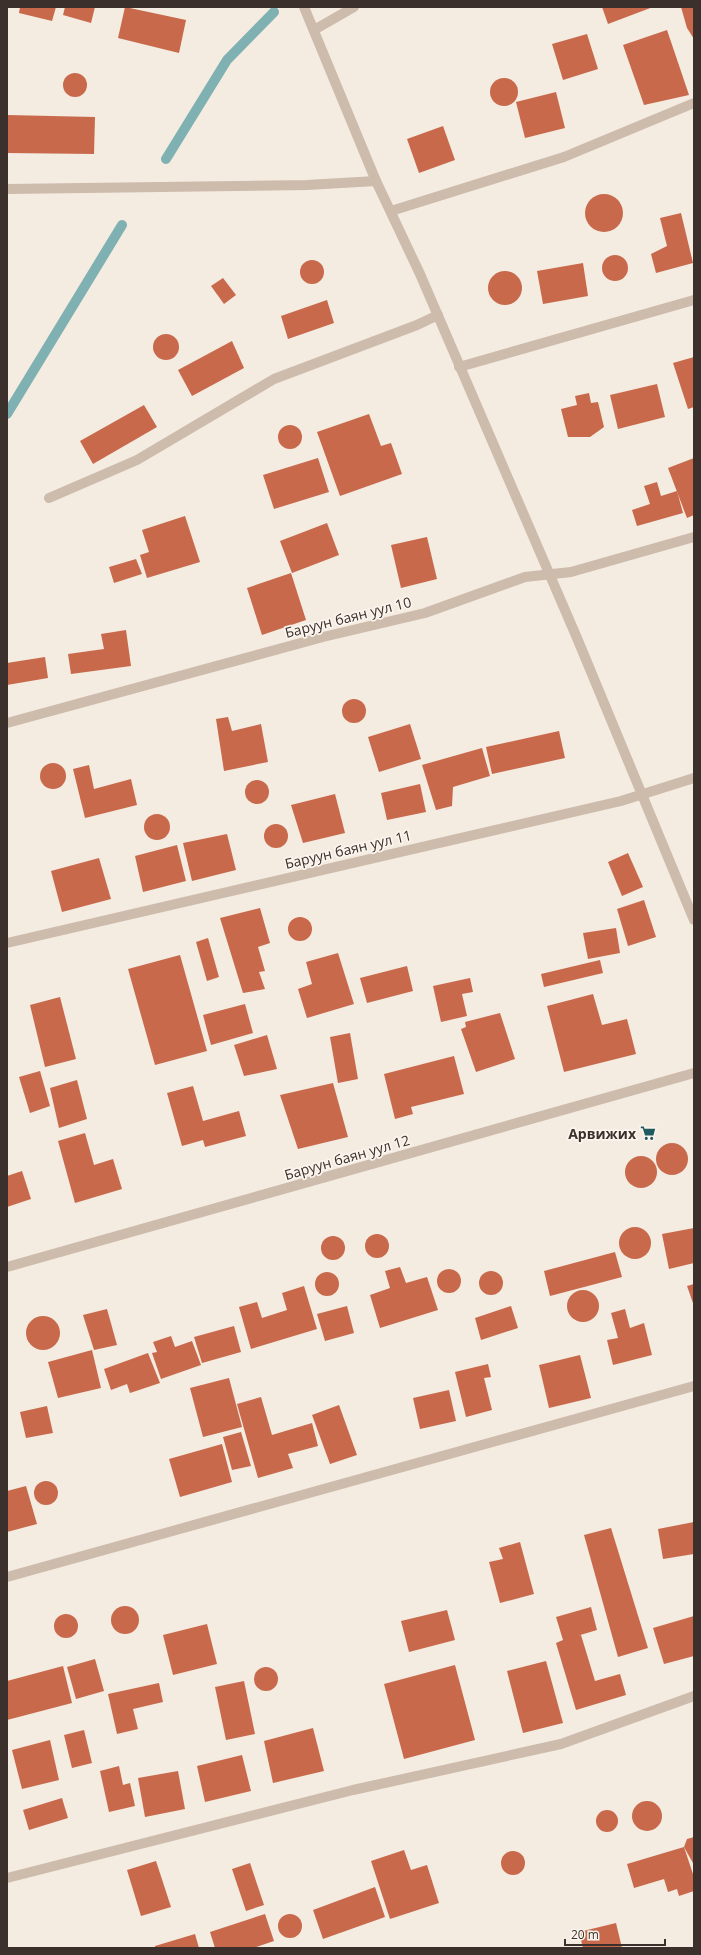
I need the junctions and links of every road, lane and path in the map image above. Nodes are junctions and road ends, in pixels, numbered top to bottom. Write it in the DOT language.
graph roads {
  1 [pos="304,7"];
  2 [pos="354,7"];
  3 [pos="314,30"];
  4 [pos="694,103"];
  5 [pos="376,181"];
  6 [pos="7,189"];
  7 [pos="391,211"];
  8 [pos="694,300"];
  9 [pos="438,315"];
  10 [pos="459,367"];
  11 [pos="49,498"];
  12 [pos="694,537"];
  13 [pos="549,576"];
  14 [pos="7,723"];
  15 [pos="694,778"];
  16 [pos="642,795"];
  17 [pos="694,920"];
  18 [pos="7,943"];
  19 [pos="694,1073"];
  20 [pos="7,1267"];
  21 [pos="694,1386"];
  22 [pos="7,1577"];
  23 [pos="694,1696"];
  24 [pos="7,1878"];
  1 -- 3 [label="street"];
  2 -- 3 [label="street"];
  3 -- 5 [label="street"];
  4 -- 7 [label="street"];
  5 -- 6 [label="street"];
  5 -- 7 [label="street"];
  7 -- 9 [label="street"];
  8 -- 10 [label="street"];
  9 -- 10 [label="street"];
  9 -- 11 [label="street"];
  10 -- 13 [label="street"];
  12 -- 13 [label="street, Баруун баян уул 10"];
  13 -- 14 [label="street, Баруун баян уул 10"];
  13 -- 16 [label="street"];
  15 -- 16 [label="street, Баруун баян уул 11"];
  16 -- 17 [label="street"];
  16 -- 18 [label="street, Баруун баян уул 11"];
  19 -- 20 [label="street, Баруун баян уул 12"];
  21 -- 22 [label="street"];
  23 -- 24 [label="street"];
}
